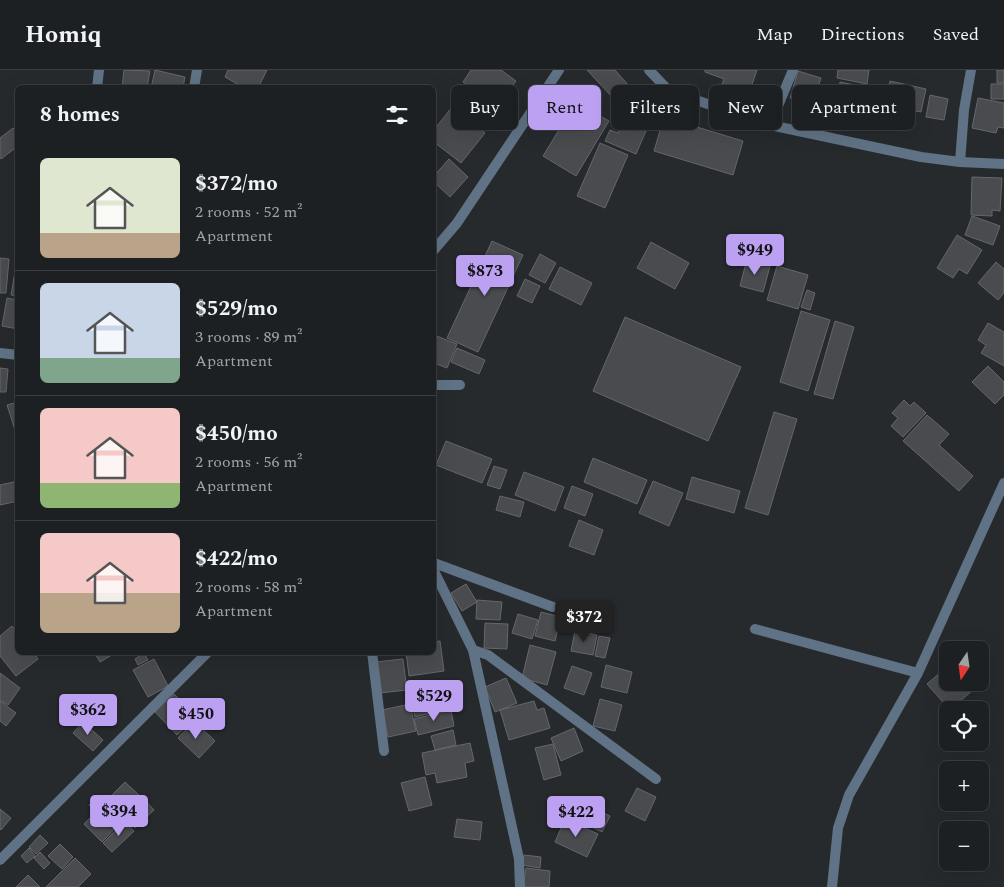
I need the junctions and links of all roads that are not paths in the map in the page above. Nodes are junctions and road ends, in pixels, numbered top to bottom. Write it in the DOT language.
graph roads {
  1 [pos="99,70"];
  2 [pos="197,70"];
  3 [pos="559,70"];
  4 [pos="649,70"];
  5 [pos="793,70"];
  6 [pos="970,70"];
  7 [pos="97,85"];
  8 [pos="194,85"];
  9 [pos="782,96"];
  10 [pos="709,104"];
  11 [pos="782,127"];
  12 [pos="960,162"];
  13 [pos="1004,164"];
  14 [pos="436,248"];
  15 [pos="0,354"];
  16 [pos="15,355"];
  17 [pos="436,385"];
  18 [pos="460,385"];
  19 [pos="1004,483"];
  20 [pos="436,563"];
  21 [pos="436,575"];
  22 [pos="553,606"];
  23 [pos="755,629"];
  24 [pos="473,650"];
  25 [pos="205,655"];
  26 [pos="372,655"];
  27 [pos="918,673"];
  28 [pos="384,751"];
  29 [pos="656,779"];
  30 [pos="0,860"];
  31 [pos="520,887"];
  32 [pos="832,887"];
  1 -- 7 [label="street"];
  2 -- 8 [label="street"];
  3 -- 14 [label="street"];
  4 -- 10 [label="street"];
  5 -- 9 [label="street"];
  6 -- 12 [label="street"];
  11 -- 12 [label="street"];
  12 -- 13 [label="street"];
  15 -- 16 [label="street"];
  17 -- 18 [label="street"];
  19 -- 27 [label="street"];
  20 -- 22 [label="street"];
  21 -- 24 [label="street"];
  23 -- 27 [label="street"];
  24 -- 29 [label="street"];
  24 -- 31 [label="street"];
  25 -- 30 [label="street"];
  26 -- 28 [label="street"];
  27 -- 32 [label="street"];
}
